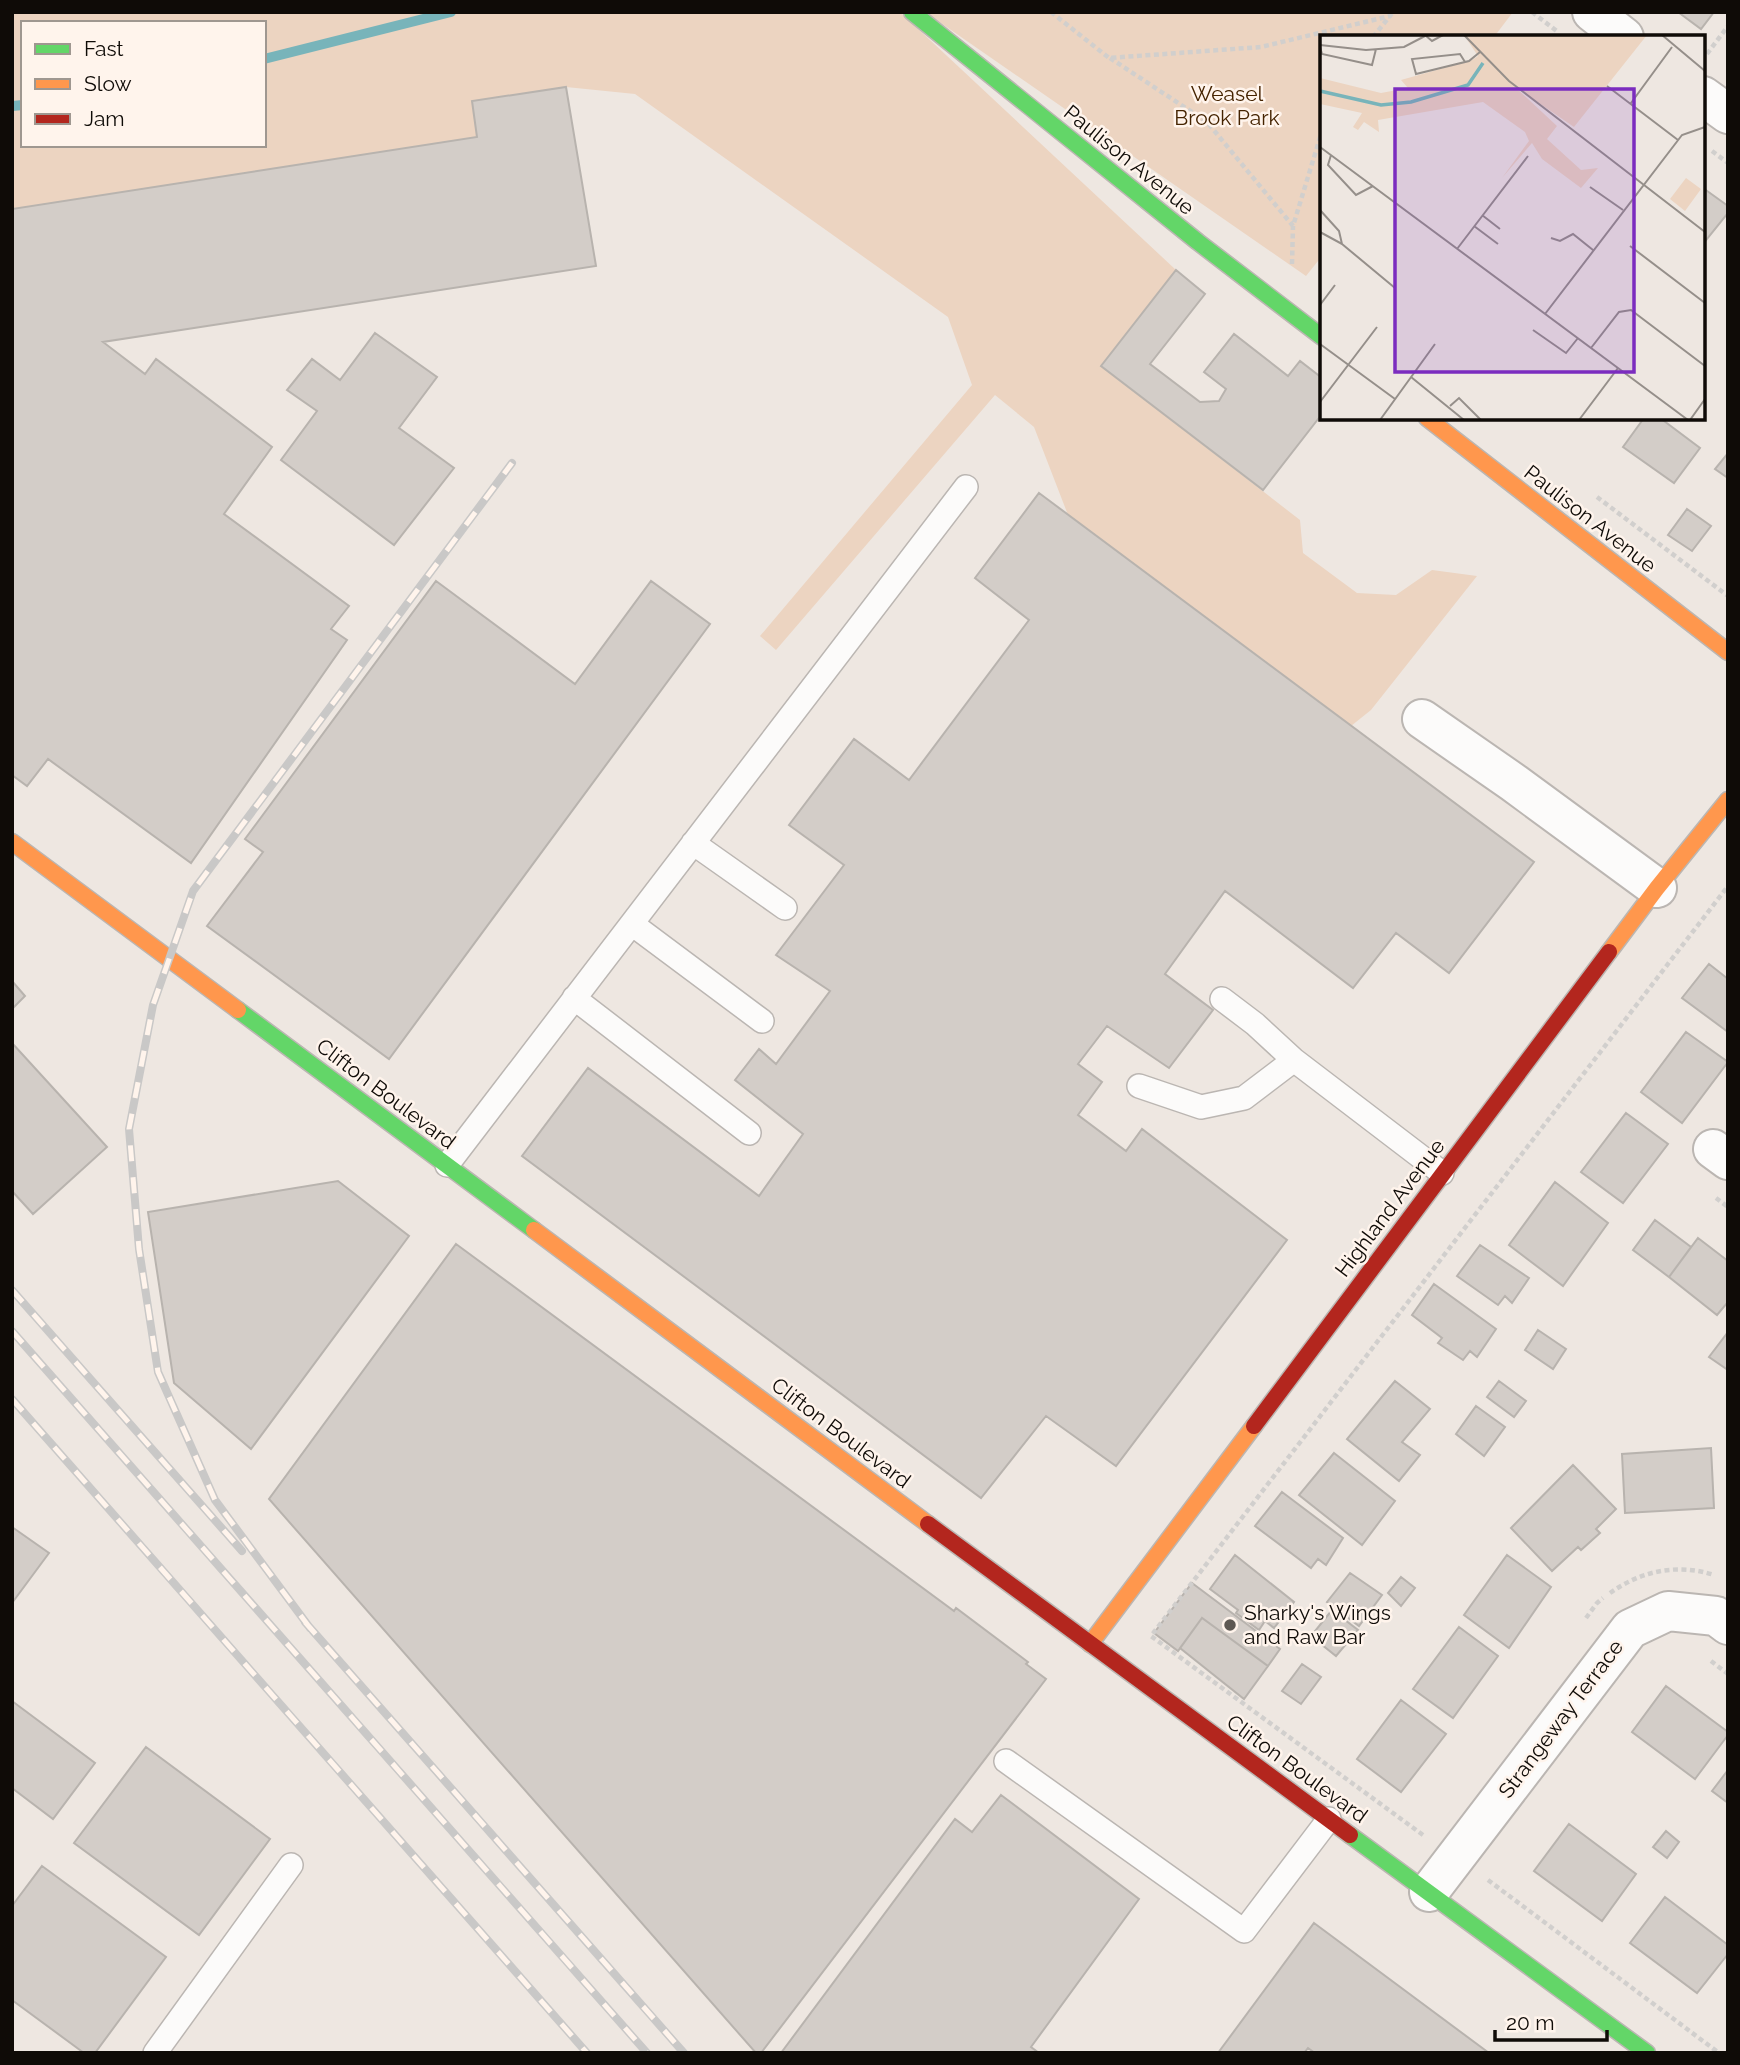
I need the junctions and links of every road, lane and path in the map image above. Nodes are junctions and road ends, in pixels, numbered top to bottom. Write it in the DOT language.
graph roads {
  1 [pos="912,12"];
  2 [pos="1051,12"];
  3 [pos="1532,12"];
  4 [pos="1592,12"];
  5 [pos="1391,14"];
  6 [pos="1728,26"];
  7 [pos="1375,35"];
  8 [pos="1561,35"];
  9 [pos="1622,35"];
  10 [pos="1707,54"];
  11 [pos="1109,58"];
  12 [pos="1320,138"];
  13 [pos="1705,146"];
  14 [pos="1728,163"];
  15 [pos="1320,335"];
  16 [pos="1430,420"];
  17 [pos="966,487"];
  18 [pos="1594,495"];
  19 [pos="1728,596"];
  20 [pos="1728,652"];
  21 [pos="1422,719"];
  22 [pos="1728,800"];
  23 [pos="12,842"];
  24 [pos="693,843"];
  25 [pos="1728,886"];
  26 [pos="1657,888"];
  27 [pos="785,908"];
  28 [pos="632,924"];
  29 [pos="575,998"];
  30 [pos="1222,999"];
  31 [pos="762,1021"];
  32 [pos="1294,1060"];
  33 [pos="1139,1086"];
  34 [pos="749,1133"];
  35 [pos="447,1165"];
  36 [pos="1442,1174"];
  37 [pos="1717,1576"];
  38 [pos="1581,1625"];
  39 [pos="1728,1625"];
  40 [pos="1090,1644"];
  41 [pos="1706,1658"];
  42 [pos="1728,1674"];
  43 [pos="1006,1761"];
  44 [pos="1329,1819"];
  45 [pos="1431,1824"];
  46 [pos="291,1865"];
  47 [pos="1495,1870"];
  48 [pos="1429,1892"];
  49 [pos="1616,2044"];
  50 [pos="155,2053"];
  51 [pos="1647,2053"];
  52 [pos="1719,2053"];
  1 -- 15 [label="street, Paulison Avenue"];
  2 -- 11 [label="path"];
  3 -- 8 [label="path"];
  4 -- 9 [label="street"];
  5 -- 7 [label="path"];
  5 -- 11 [label="path"];
  6 -- 10 [label="path"];
  11 -- 12 [label="path"];
  13 -- 14 [label="path"];
  16 -- 20 [label="street, Paulison Avenue"];
  17 -- 24 [label="lane"];
  18 -- 19 [label="path"];
  21 -- 26 [label="street"];
  22 -- 26 [label="street, Highland Avenue"];
  23 -- 35 [label="street, Clifton Boulevard"];
  24 -- 27 [label="lane"];
  24 -- 28 [label="lane"];
  25 -- 45 [label="path"];
  26 -- 36 [label="street, Highland Avenue"];
  28 -- 29 [label="lane"];
  28 -- 31 [label="lane"];
  29 -- 34 [label="lane"];
  29 -- 35 [label="lane"];
  30 -- 32 [label="lane"];
  32 -- 33 [label="lane"];
  32 -- 36 [label="lane"];
  35 -- 40 [label="street, Clifton Boulevard"];
  36 -- 40 [label="street, Highland Avenue"];
  37 -- 38 [label="path"];
  39 -- 48 [label="street, Strangeway Terrace"];
  40 -- 44 [label="street, Clifton Boulevard"];
  41 -- 42 [label="path"];
  43 -- 44 [label="lane"];
  44 -- 48 [label="street, Clifton Boulevard"];
  46 -- 50 [label="lane"];
  47 -- 52 [label="path"];
  48 -- 49 [label="street, Clifton Boulevard"];
  49 -- 51 [label="street, Clifton Boulevard"];
}
